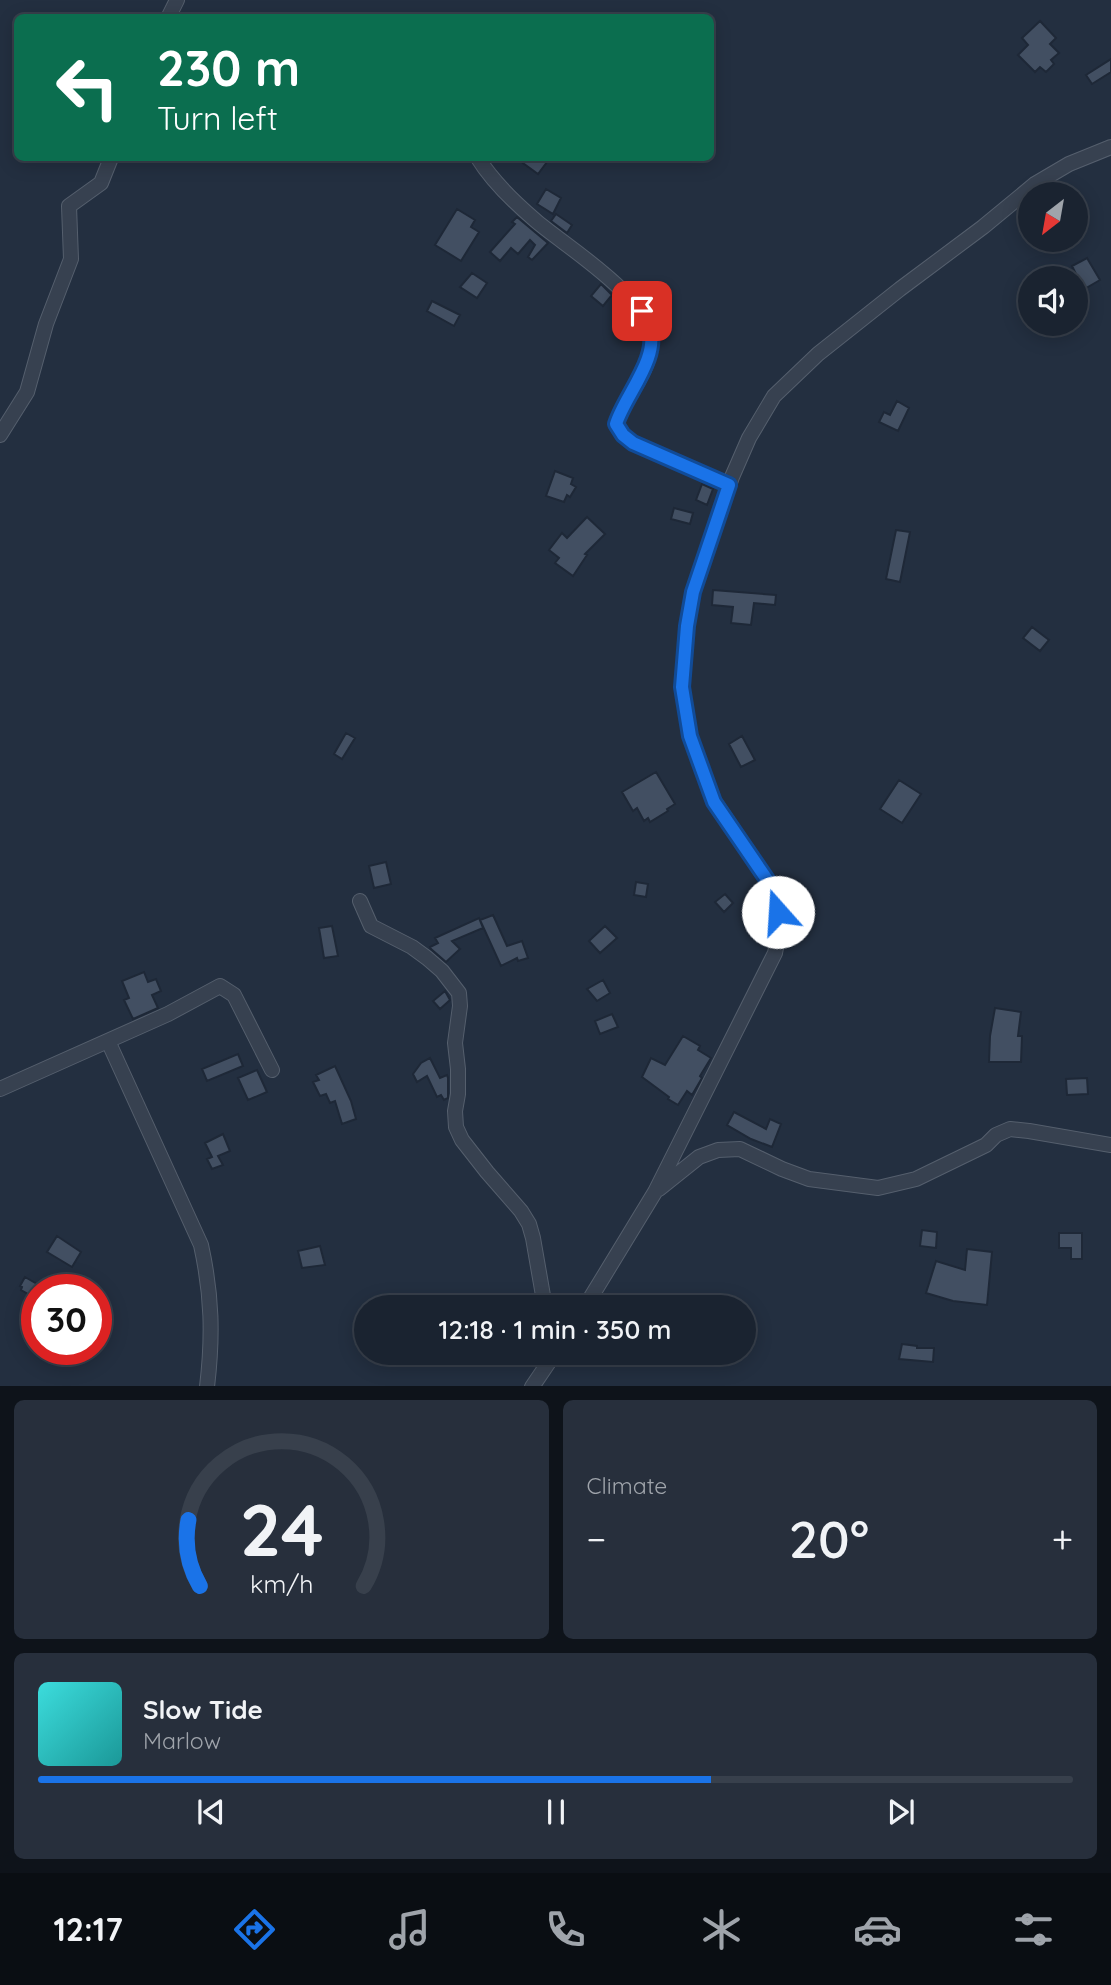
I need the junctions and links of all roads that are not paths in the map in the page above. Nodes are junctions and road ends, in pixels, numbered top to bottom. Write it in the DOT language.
graph roads {
  1 [pos="1111,147"];
  2 [pos="110,161"];
  3 [pos="480,161"];
  4 [pos="0,435"];
  5 [pos="729,485"];
  6 [pos="360,901"];
  7 [pos="107,1041"];
  8 [pos="272,1070"];
  9 [pos="0,1089"];
  10 [pos="1111,1145"];
  11 [pos="655,1192"];
  12 [pos="543,1295"];
  13 [pos="592,1295"];
  14 [pos="547,1365"];
  15 [pos="207,1386"];
  16 [pos="533,1386"];
  1 -- 5 [label="street"];
  2 -- 4 [label="street"];
  3 -- 5 [label="street"];
  5 -- 11 [label="street"];
  6 -- 12 [label="street"];
  7 -- 8 [label="street"];
  7 -- 9 [label="street"];
  7 -- 15 [label="street"];
  10 -- 11 [label="street"];
  11 -- 13 [label="street"];
  14 -- 16 [label="street"];
}
